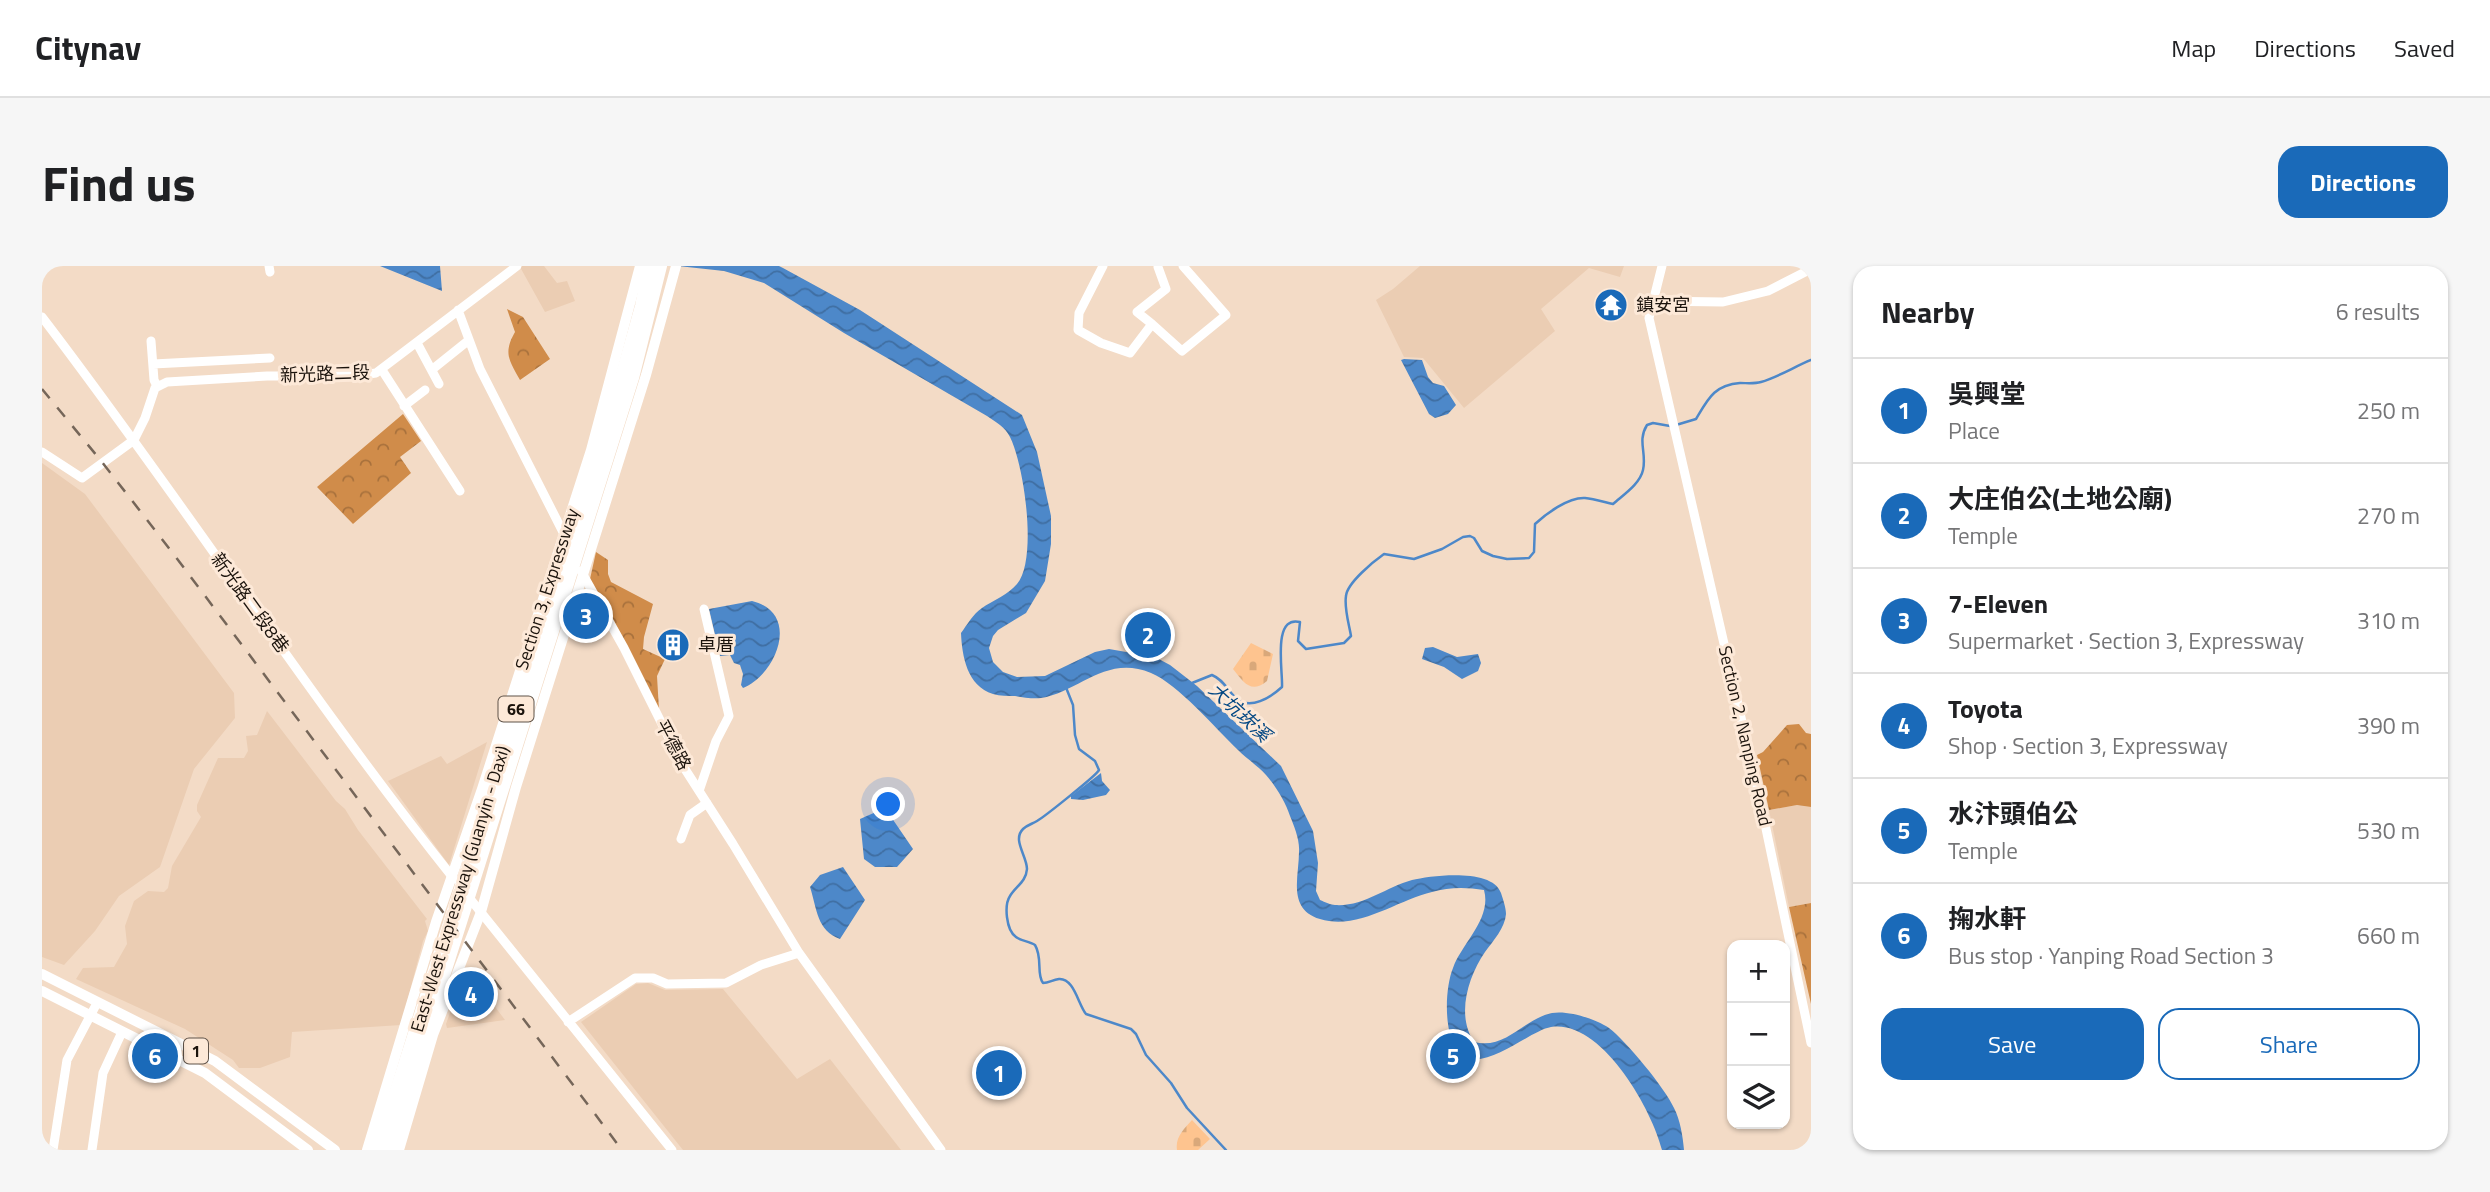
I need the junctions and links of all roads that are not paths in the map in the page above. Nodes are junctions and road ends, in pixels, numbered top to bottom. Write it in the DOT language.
graph roads {
  1 [pos="517,266"];
  2 [pos="640,266"];
  3 [pos="649,266"];
  4 [pos="661,266"];
  5 [pos="1103,266"];
  6 [pos="1183,266"];
  7 [pos="1662,266"];
  8 [pos="1158,267"];
  9 [pos="1811,269"];
  10 [pos="675,270"];
  11 [pos="1653,300"];
  12 [pos="458,310"];
  13 [pos="42,317"];
  14 [pos="1152,324"];
  15 [pos="469,340"];
  16 [pos="150,341"];
  17 [pos="417,343"];
  18 [pos="270,358"];
  19 [pos="153,364"];
  20 [pos="433,368"];
  21 [pos="382,370"];
  22 [pos="439,384"];
  23 [pos="158,386"];
  24 [pos="425,390"];
  25 [pos="404,406"];
  26 [pos="134,440"];
  27 [pos="42,452"];
  28 [pos="460,491"];
  29 [pos="564,534"];
  30 [pos="583,574"];
  31 [pos="704,609"];
  32 [pos="521,773"];
  33 [pos="482,789"];
  34 [pos="699,791"];
  35 [pos="707,803"];
  36 [pos="681,839"];
  37 [pos="452,876"];
  38 [pos="481,912"];
  39 [pos="799,953"];
  40 [pos="42,974"];
  41 [pos="42,991"];
  42 [pos="97,1003"];
  43 [pos="88,1016"];
  44 [pos="568,1022"];
  45 [pos="122,1032"];
  46 [pos="1811,1043"];
  47 [pos="384,1092"];
  48 [pos="412,1105"];
  49 [pos="53,1150"];
  50 [pos="92,1150"];
  51 [pos="308,1150"];
  52 [pos="335,1150"];
  53 [pos="367,1150"];
  54 [pos="377,1150"];
  55 [pos="389,1150"];
  56 [pos="399,1150"];
  57 [pos="672,1150"];
  58 [pos="941,1150"];
  1 -- 12 [label="street, 新光路二段"];
  2 -- 29 [label="main road, Section 3, Expressway / 66"];
  3 -- 54 [label="highway, East-West Expressway (Guanyin - Daxi) / 66"];
  4 -- 55 [label="highway, East-West Expressway (Guanyin - Daxi) / 66"];
  5 -- 14 [label="street"];
  6 -- 14 [label="street"];
  7 -- 11 [label="street"];
  8 -- 14 [label="street"];
  9 -- 11 [label="street"];
  10 -- 30 [label="main road, Section 3, Expressway / 66"];
  11 -- 46 [label="street, Section 2, Nanping Road"];
  12 -- 15 [label="street, 平德路"];
  12 -- 17 [label="street, 新光路二段"];
  13 -- 26 [label="street, 新光路二段8巷"];
  15 -- 20 [label="street"];
  15 -- 29 [label="street, 平德路"];
  16 -- 19 [label="street"];
  17 -- 21 [label="street, 新光路二段"];
  17 -- 22 [label="street"];
  18 -- 19 [label="street"];
  19 -- 23 [label="street"];
  21 -- 23 [label="street, 新光路二段"];
  21 -- 25 [label="street"];
  23 -- 26 [label="street"];
  24 -- 25 [label="street"];
  25 -- 28 [label="street"];
  26 -- 27 [label="street"];
  26 -- 37 [label="street, 新光路二段8巷"];
  29 -- 30 [label="street, 平德路"];
  29 -- 33 [label="main road, Section 3, Expressway / 66"];
  30 -- 32 [label="main road, Section 3, Expressway / 66"];
  30 -- 34 [label="street, 平德路"];
  31 -- 34 [label="street"];
  32 -- 33 [label="street"];
  32 -- 38 [label="main road, Section 3, Expressway / 66"];
  33 -- 37 [label="main road, Section 3, Expressway / 66"];
  34 -- 35 [label="street, 平德路"];
  35 -- 36 [label="street"];
  35 -- 39 [label="street, 平德路"];
  37 -- 38 [label="street, 新光路二段8巷"];
  37 -- 47 [label="main road, Section 3, Expressway / 66"];
  38 -- 44 [label="street, 新光路二段8巷"];
  38 -- 48 [label="main road, Section 3, Expressway / 66"];
  39 -- 44 [label="street"];
  39 -- 58 [label="street, 平德路"];
  40 -- 42 [label="main road, 1"];
  41 -- 43 [label="main road, 1"];
  42 -- 43 [label="street"];
  42 -- 52 [label="main road, 1"];
  43 -- 45 [label="main road, 1"];
  43 -- 49 [label="street"];
  44 -- 57 [label="street, 新光路二段8巷"];
  45 -- 50 [label="street"];
  45 -- 51 [label="main road, 1"];
  47 -- 48 [label="street"];
  47 -- 53 [label="main road, Section 3, Expressway / 66"];
  48 -- 56 [label="main road, Section 3, Expressway / 66"];
}
